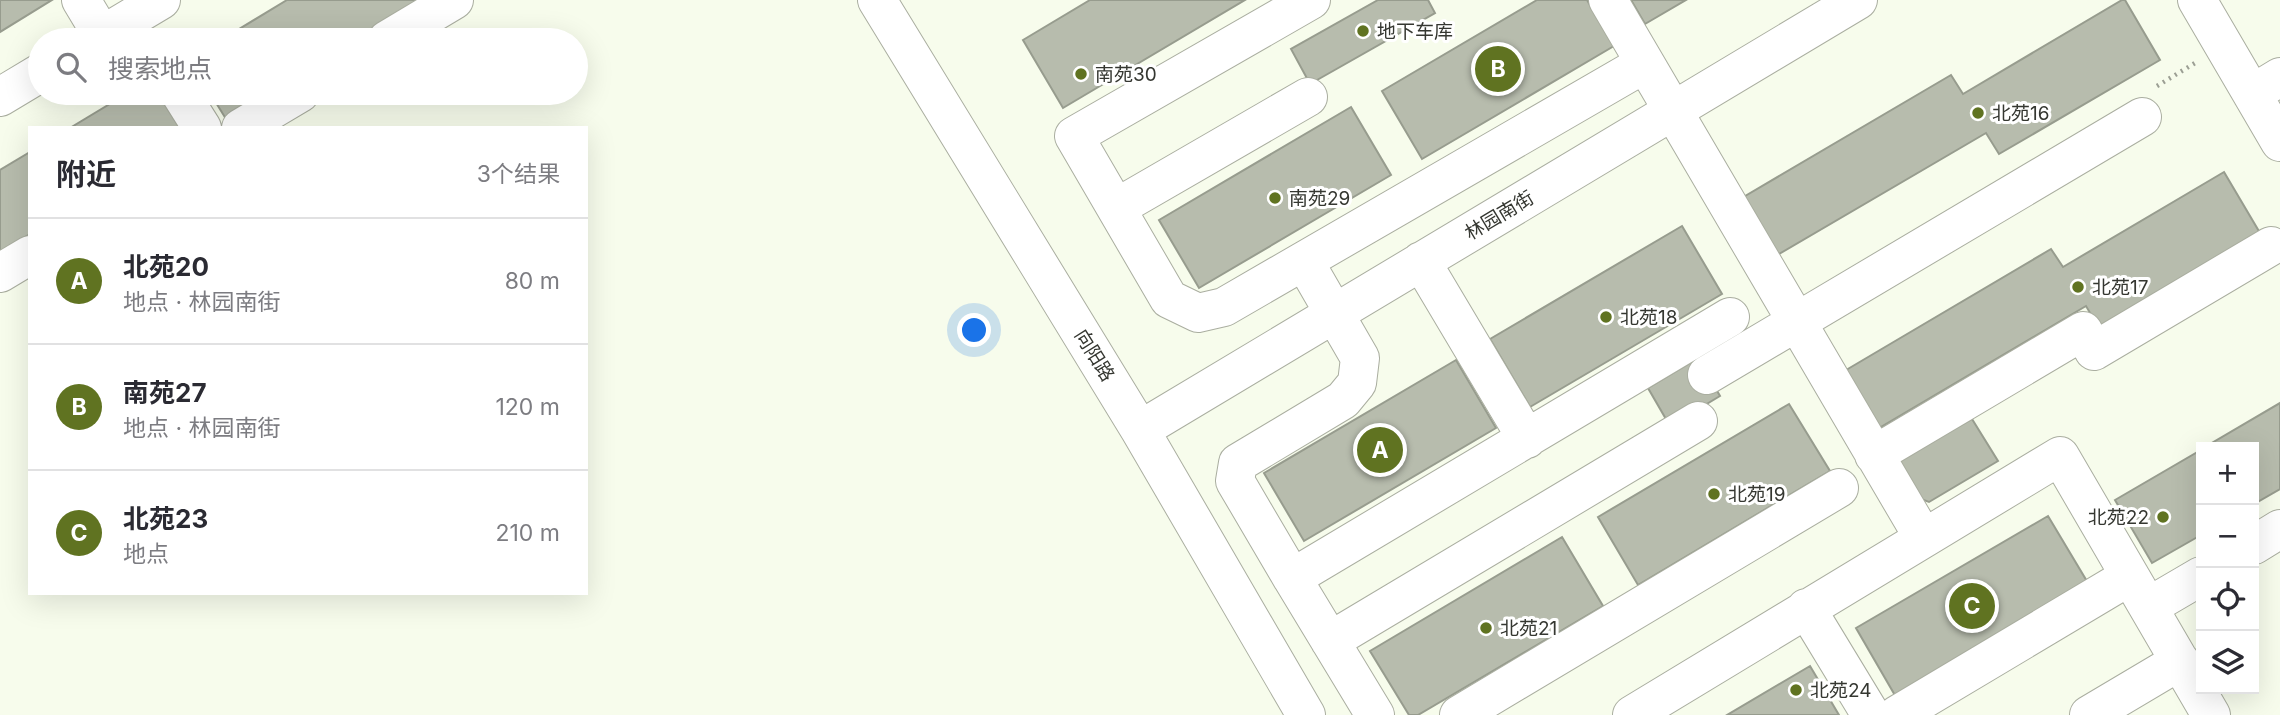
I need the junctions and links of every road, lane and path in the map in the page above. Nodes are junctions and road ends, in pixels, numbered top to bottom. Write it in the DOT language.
graph roads {
  1 [pos="81,0"];
  2 [pos="454,0"];
  3 [pos="1311,0"];
  4 [pos="1608,0"];
  5 [pos="1858,0"];
  6 [pos="2197,0"];
  7 [pos="884,3"];
  8 [pos="127,22"];
  9 [pos="407,28"];
  10 [pos="2224,46"];
  11 [pos="1644,64"];
  12 [pos="28,80"];
  13 [pos="2266,86"];
  14 [pos="0,97"];
  15 [pos="1308,97"];
  16 [pos="188,105"];
  17 [pos="280,105"];
  18 [pos="1671,112"];
  19 [pos="2142,117"];
  20 [pos="201,126"];
  21 [pos="244,126"];
  22 [pos="2280,142"];
  23 [pos="1116,208"];
  24 [pos="2271,246"];
  25 [pos="28,256"];
  26 [pos="1304,261"];
  27 [pos="1421,261"];
  28 [pos="0,273"];
  29 [pos="1334,313"];
  30 [pos="1730,317"];
  31 [pos="1795,321"];
  32 [pos="1707,375"];
  33 [pos="1698,421"];
  34 [pos="1140,429"];
  35 [pos="1527,439"];
  36 [pos="1874,455"];
  37 [pos="1839,488"];
  38 [pos="2280,529"];
  39 [pos="1923,537"];
  40 [pos="2259,542"];
  41 [pos="2196,577"];
  42 [pos="1292,578"];
  43 [pos="2139,591"];
  44 [pos="1806,608"];
  45 [pos="1330,640"];
  46 [pos="2180,661"];
  47 [pos="1306,715"];
  48 [pos="1375,715"];
  49 [pos="1459,715"];
  50 [pos="1632,715"];
  51 [pos="1871,715"];
  52 [pos="1897,715"];
  53 [pos="2089,715"];
  54 [pos="2211,715"];
  1 -- 8 [label="street"];
  2 -- 9 [label="street"];
  3 -- 23 [label="street"];
  4 -- 11 [label="street"];
  5 -- 18 [label="street, 林园南街"];
  6 -- 10 [label="street"];
  7 -- 34 [label="street, 向阳路"];
  10 -- 13 [label="street"];
  10 -- 19 [label="path"];
  11 -- 18 [label="street"];
  11 -- 26 [label="street"];
  12 -- 14 [label="street"];
  13 -- 22 [label="street"];
  15 -- 23 [label="street"];
  16 -- 20 [label="street"];
  17 -- 21 [label="street"];
  18 -- 27 [label="street, 林园南街"];
  18 -- 31 [label="street"];
  19 -- 31 [label="street"];
  23 -- 26 [label="street"];
  24 -- 36 [label="street"];
  25 -- 28 [label="street"];
  26 -- 29 [label="street"];
  27 -- 29 [label="street, 林园南街"];
  27 -- 35 [label="street"];
  29 -- 34 [label="street, 林园南街"];
  29 -- 42 [label="street"];
  30 -- 35 [label="street"];
  31 -- 32 [label="street"];
  31 -- 36 [label="street"];
  33 -- 45 [label="street"];
  34 -- 47 [label="street, 向阳路"];
  35 -- 42 [label="street"];
  36 -- 39 [label="street"];
  37 -- 49 [label="street"];
  38 -- 40 [label="street"];
  39 -- 43 [label="street"];
  39 -- 44 [label="street"];
  41 -- 43 [label="street"];
  42 -- 45 [label="street"];
  43 -- 46 [label="street"];
  43 -- 52 [label="street"];
  44 -- 50 [label="street"];
  44 -- 51 [label="street"];
  45 -- 48 [label="street"];
  46 -- 53 [label="street"];
  46 -- 54 [label="street"];
}
